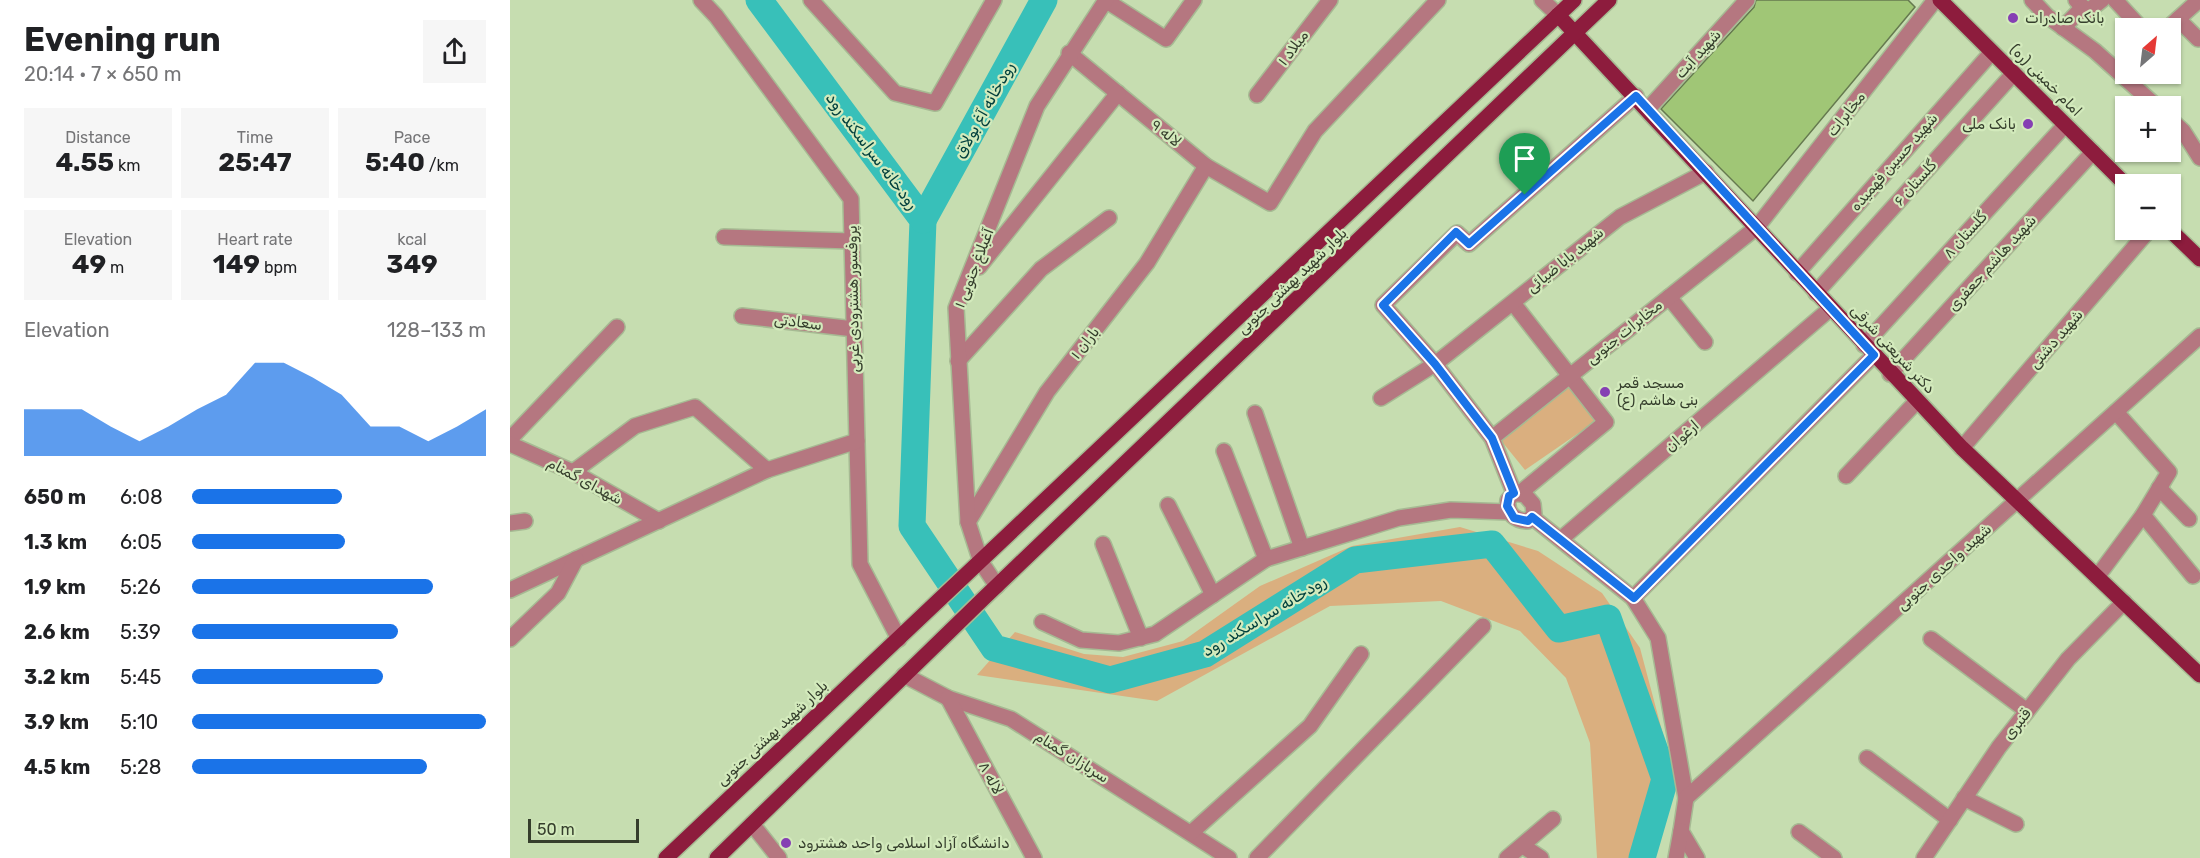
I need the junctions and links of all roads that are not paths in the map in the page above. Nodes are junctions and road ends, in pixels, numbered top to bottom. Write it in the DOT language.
graph roads {
  1 [pos="701,0"];
  2 [pos="812,0"];
  3 [pos="994,0"];
  4 [pos="1106,0"];
  5 [pos="1194,0"];
  6 [pos="1330,0"];
  7 [pos="1438,0"];
  8 [pos="1542,0"];
  9 [pos="1574,0"];
  10 [pos="1610,0"];
  11 [pos="1747,0"];
  12 [pos="1935,0"];
  13 [pos="1940,0"];
  14 [pos="2032,0"];
  15 [pos="2102,0"];
  16 [pos="2115,0"];
  17 [pos="2199,0"];
  18 [pos="2082,6"];
  19 [pos="1558,15"];
  20 [pos="2132,18"];
  21 [pos="2180,18"];
  22 [pos="2063,28"];
  23 [pos="2181,29"];
  24 [pos="1575,33"];
  25 [pos="2198,39"];
  26 [pos="1992,52"];
  27 [pos="1069,53"];
  28 [pos="2014,73"];
  29 [pos="1118,93"];
  30 [pos="1257,95"];
  31 [pos="1636,96"];
  32 [pos="2145,96"];
  33 [pos="1648,108"];
  34 [pos="2065,124"];
  35 [pos="2181,129"];
  36 [pos="2093,152"];
  37 [pos="2200,158"];
  38 [pos="1206,166"];
  39 [pos="1706,172"];
  40 [pos="2115,174"];
  41 [pos="1109,218"];
  42 [pos="1757,227"];
  43 [pos="724,237"];
  44 [pos="2140,240"];
  45 [pos="2180,240"];
  46 [pos="852,242"];
  47 [pos="2200,259"];
  48 [pos="1797,273"];
  49 [pos="969,280"];
  50 [pos="1816,293"];
  51 [pos="1669,297"];
  52 [pos="1513,303"];
  53 [pos="1831,308"];
  54 [pos="742,316"];
  55 [pos="616,327"];
  56 [pos="854,329"];
  57 [pos="2200,336"];
  58 [pos="1705,342"];
  59 [pos="1869,350"];
  60 [pos="958,361"];
  61 [pos="1435,364"];
  62 [pos="1890,374"];
  63 [pos="1570,376"];
  64 [pos="1381,398"];
  65 [pos="1917,401"];
  66 [pos="2116,412"];
  67 [pos="1255,413"];
  68 [pos="1492,438"];
  69 [pos="510,439"];
  70 [pos="857,441"];
  71 [pos="510,444"];
  72 [pos="1962,448"];
  73 [pos="1224,451"];
  74 [pos="766,471"];
  75 [pos="573,472"];
  76 [pos="1846,476"];
  77 [pos="2159,488"];
  78 [pos="1517,493"];
  79 [pos="2018,500"];
  80 [pos="1168,505"];
  81 [pos="1509,512"];
  82 [pos="2143,515"];
  83 [pos="1532,517"];
  84 [pos="2189,519"];
  85 [pos="659,521"];
  86 [pos="968,522"];
  87 [pos="1561,539"];
  88 [pos="1103,544"];
  89 [pos="1302,548"];
  90 [pos="576,559"];
  91 [pos="1266,559"];
  92 [pos="981,562"];
  93 [pos="2193,576"];
  94 [pos="2097,577"];
  95 [pos="997,586"];
  96 [pos="510,590"];
  97 [pos="1214,595"];
  98 [pos="1634,598"];
  99 [pos="2124,602"];
  100 [pos="1042,622"];
  101 [pos="1483,626"];
  102 [pos="901,636"];
  103 [pos="1141,638"];
  104 [pos="510,639"];
  105 [pos="1931,639"];
  106 [pos="1361,654"];
  107 [pos="904,675"];
  108 [pos="2200,675"];
  109 [pos="948,698"];
  110 [pos="2027,711"];
  111 [pos="1867,758"];
  112 [pos="1686,798"];
  113 [pos="1964,798"];
  114 [pos="1553,819"];
  115 [pos="1950,820"];
  116 [pos="752,824"];
  117 [pos="2016,824"];
  118 [pos="1681,831"];
  119 [pos="1192,832"];
  120 [pos="1799,832"];
  121 [pos="1522,846"];
  122 [pos="666,858"];
  123 [pos="717,858"];
  124 [pos="779,858"];
  125 [pos="1034,858"];
  126 [pos="1229,858"];
  127 [pos="1257,858"];
  128 [pos="1507,858"];
  129 [pos="1542,858"];
  130 [pos="1676,858"];
  131 [pos="1697,858"];
  132 [pos="1834,858"];
  133 [pos="1924,858"];
  1 -- 46 [label="street, پروفسور هشترودی غربی"];
  2 -- 3 [label="street"];
  4 -- 5 [label="street"];
  4 -- 27 [label="street, آغبلاغ جنوبی ۱"];
  6 -- 30 [label="street, میلاد ۱"];
  7 -- 38 [label="street, لاله ۹"];
  8 -- 19 [label="street"];
  9 -- 19 [label="main road, بلوار شهید بهشتی جنوبی"];
  10 -- 24 [label="main road, بلوار شهید بهشتی جنوبی"];
  11 -- 33 [label="street, شهید آیت"];
  12 -- 42 [label="street, مخابرات"];
  13 -- 26 [label="main road, امام خمینی (ره)"];
  14 -- 22 [label="street"];
  15 -- 18 [label="street"];
  16 -- 20 [label="street"];
  17 -- 21 [label="street"];
  18 -- 22 [label="street"];
  19 -- 24 [label="main road, دکتر شریعتی شرقی"];
  19 -- 92 [label="main road, بلوار شهید بهشتی جنوبی"];
  22 -- 32 [label="street"];
  23 -- 25 [label="street"];
  24 -- 31 [label="main road, دکتر شریعتی شرقی"];
  24 -- 95 [label="main road, بلوار شهید بهشتی جنوبی"];
  26 -- 28 [label="main road, امام خمینی (ره)"];
  26 -- 48 [label="street, شهيد حسین فهمیده"];
  27 -- 29 [label="street, لاله ۹"];
  27 -- 49 [label="street, آغبلاغ جنوبی ۱"];
  28 -- 34 [label="main road, امام خمینی (ره)"];
  28 -- 50 [label="street, گلستان ۶"];
  29 -- 38 [label="street, لاله ۹"];
  29 -- 49 [label="street"];
  31 -- 33 [label="main road, دکتر شریعتی شرقی"];
  31 -- 61 [label="street"];
  33 -- 39 [label="main road, دکتر شریعتی شرقی"];
  34 -- 36 [label="main road, امام خمینی (ره)"];
  34 -- 59 [label="street, گلستان ۸"];
  35 -- 37 [label="street"];
  36 -- 40 [label="main road, امام خمینی (ره)"];
  36 -- 62 [label="street, شهيد هاشم جعفری"];
  38 -- 86 [label="street, باران ۱"];
  39 -- 42 [label="main road, دکتر شریعتی شرقی"];
  39 -- 52 [label="street, شهيد بابا ضيائی"];
  41 -- 60 [label="street"];
  42 -- 48 [label="main road, دکتر شریعتی شرقی"];
  42 -- 51 [label="street, مخابرات جنوبی"];
  43 -- 46 [label="street"];
  44 -- 72 [label="street, شهید دشتی"];
  45 -- 47 [label="main road"];
  46 -- 56 [label="street, پروفسور هشترودی غربی"];
  48 -- 50 [label="main road, دکتر شریعتی شرقی"];
  49 -- 60 [label="street, آغبلاغ جنوبی ۱"];
  50 -- 53 [label="main road, دکتر شریعتی شرقی"];
  51 -- 58 [label="street"];
  51 -- 63 [label="street, مخابرات جنوبی"];
  52 -- 61 [label="street, شهيد بابا ضيائی"];
  52 -- 63 [label="street"];
  53 -- 59 [label="main road, دکتر شریعتی شرقی"];
  53 -- 87 [label="street, ارغوان"];
  54 -- 56 [label="street, سعادتی"];
  55 -- 69 [label="street"];
  56 -- 70 [label="street, پروفسور هشترودی غربی"];
  57 -- 66 [label="street, شهید واحدی جنوبی"];
  59 -- 62 [label="main road, دکتر شریعتی شرقی"];
  59 -- 98 [label="street, گلستان ۸"];
  60 -- 86 [label="street, آغبلاغ جنوبی ۱"];
  61 -- 64 [label="street, شهيد بابا ضيائی"];
  61 -- 68 [label="street"];
  62 -- 65 [label="main road, دکتر شریعتی شرقی"];
  63 -- 68 [label="street, مخابرات جنوبی"];
  63 -- 78 [label="street"];
  65 -- 72 [label="main road, دکتر شریعتی شرقی"];
  65 -- 76 [label="street"];
  66 -- 77 [label="street"];
  66 -- 79 [label="street, شهید واحدی جنوبی"];
  67 -- 89 [label="street"];
  68 -- 78 [label="street"];
  70 -- 74 [label="street"];
  70 -- 102 [label="street, پروفسور هشترودی غربی"];
  71 -- 75 [label="street, شهدای گمنام"];
  72 -- 79 [label="main road, دکتر شریعتی شرقی"];
  73 -- 91 [label="street"];
  74 -- 75 [label="street"];
  74 -- 85 [label="street"];
  75 -- 85 [label="street, شهدای گمنام"];
  77 -- 82 [label="street"];
  77 -- 84 [label="street"];
  78 -- 81 [label="street"];
  78 -- 83 [label="street"];
  79 -- 94 [label="main road, دکتر شریعتی شرقی"];
  79 -- 112 [label="street, شهید واحدی جنوبی"];
  80 -- 97 [label="street"];
  81 -- 83 [label="street"];
  81 -- 89 [label="street"];
  82 -- 93 [label="street"];
  82 -- 94 [label="street"];
  83 -- 87 [label="street"];
  85 -- 90 [label="street"];
  86 -- 92 [label="street, آغبلاغ جنوبی ۱"];
  87 -- 98 [label="street"];
  88 -- 103 [label="street"];
  89 -- 91 [label="street"];
  90 -- 96 [label="street"];
  90 -- 104 [label="street"];
  91 -- 97 [label="street"];
  92 -- 95 [label="street, آغبلاغ جنوبی ۱"];
  92 -- 102 [label="main road, بلوار شهید بهشتی جنوبی"];
  94 -- 99 [label="main road, دکتر شریعتی شرقی"];
  95 -- 107 [label="main road, بلوار شهید بهشتی جنوبی"];
  97 -- 103 [label="street"];
  98 -- 112 [label="street"];
  99 -- 108 [label="main road, دکتر شریعتی شرقی"];
  99 -- 110 [label="street, قنبری"];
  100 -- 103 [label="street"];
  101 -- 127 [label="street"];
  102 -- 122 [label="main road, بلوار شهید بهشتی جنوبی"];
  105 -- 110 [label="street"];
  106 -- 119 [label="street"];
  107 -- 109 [label="street, سربازان گمنام"];
  107 -- 116 [label="main road"];
  109 -- 119 [label="street, سربازان گمنام"];
  109 -- 125 [label="street, لاله ۸"];
  110 -- 113 [label="street, قنبری"];
  111 -- 115 [label="street"];
  112 -- 118 [label="street"];
  113 -- 115 [label="street, قنبری"];
  113 -- 117 [label="street"];
  114 -- 121 [label="street"];
  115 -- 133 [label="street, قنبری"];
  116 -- 123 [label="main road"];
  116 -- 124 [label="street"];
  118 -- 130 [label="street"];
  118 -- 131 [label="street"];
  119 -- 126 [label="street, سربازان گمنام"];
  120 -- 132 [label="street"];
  121 -- 128 [label="street"];
  121 -- 129 [label="street"];
}
